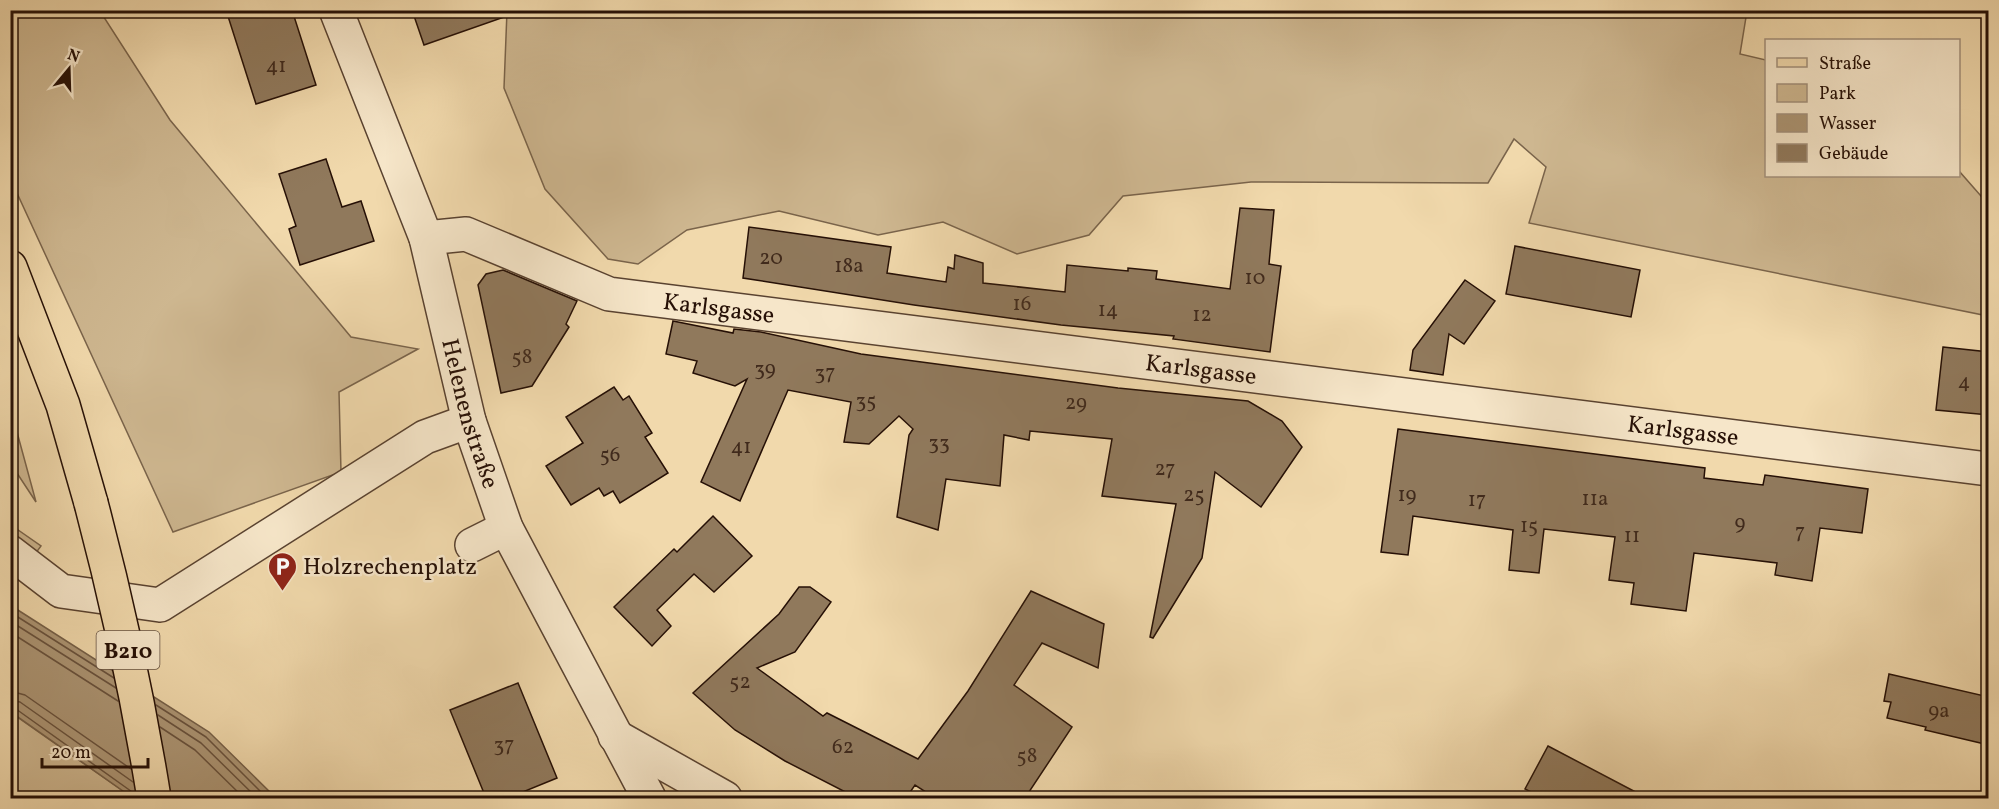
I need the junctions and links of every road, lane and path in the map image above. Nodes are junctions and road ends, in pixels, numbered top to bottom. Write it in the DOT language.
graph roads {
  1 [pos="336,10"];
  2 [pos="426,238"];
  3 [pos="10,267"];
  4 [pos="469,421"];
  5 [pos="1989,469"];
  6 [pos="506,528"];
  7 [pos="472,545"];
  8 [pos="10,552"];
  9 [pos="615,736"];
  10 [pos="154,798"];
  11 [pos="649,798"];
  12 [pos="725,798"];
  1 -- 2 [label="street, Helenenstraße"];
  2 -- 4 [label="street, Helenenstraße"];
  2 -- 5 [label="street, Karlsgasse"];
  3 -- 10 [label="main road, B210, bridge"];
  4 -- 6 [label="street, Helenenstraße"];
  4 -- 8 [label="street"];
  6 -- 7 [label="street"];
  6 -- 9 [label="street, Helenenstraße"];
  9 -- 11 [label="street, Helenenstraße"];
  9 -- 12 [label="street"];
}
